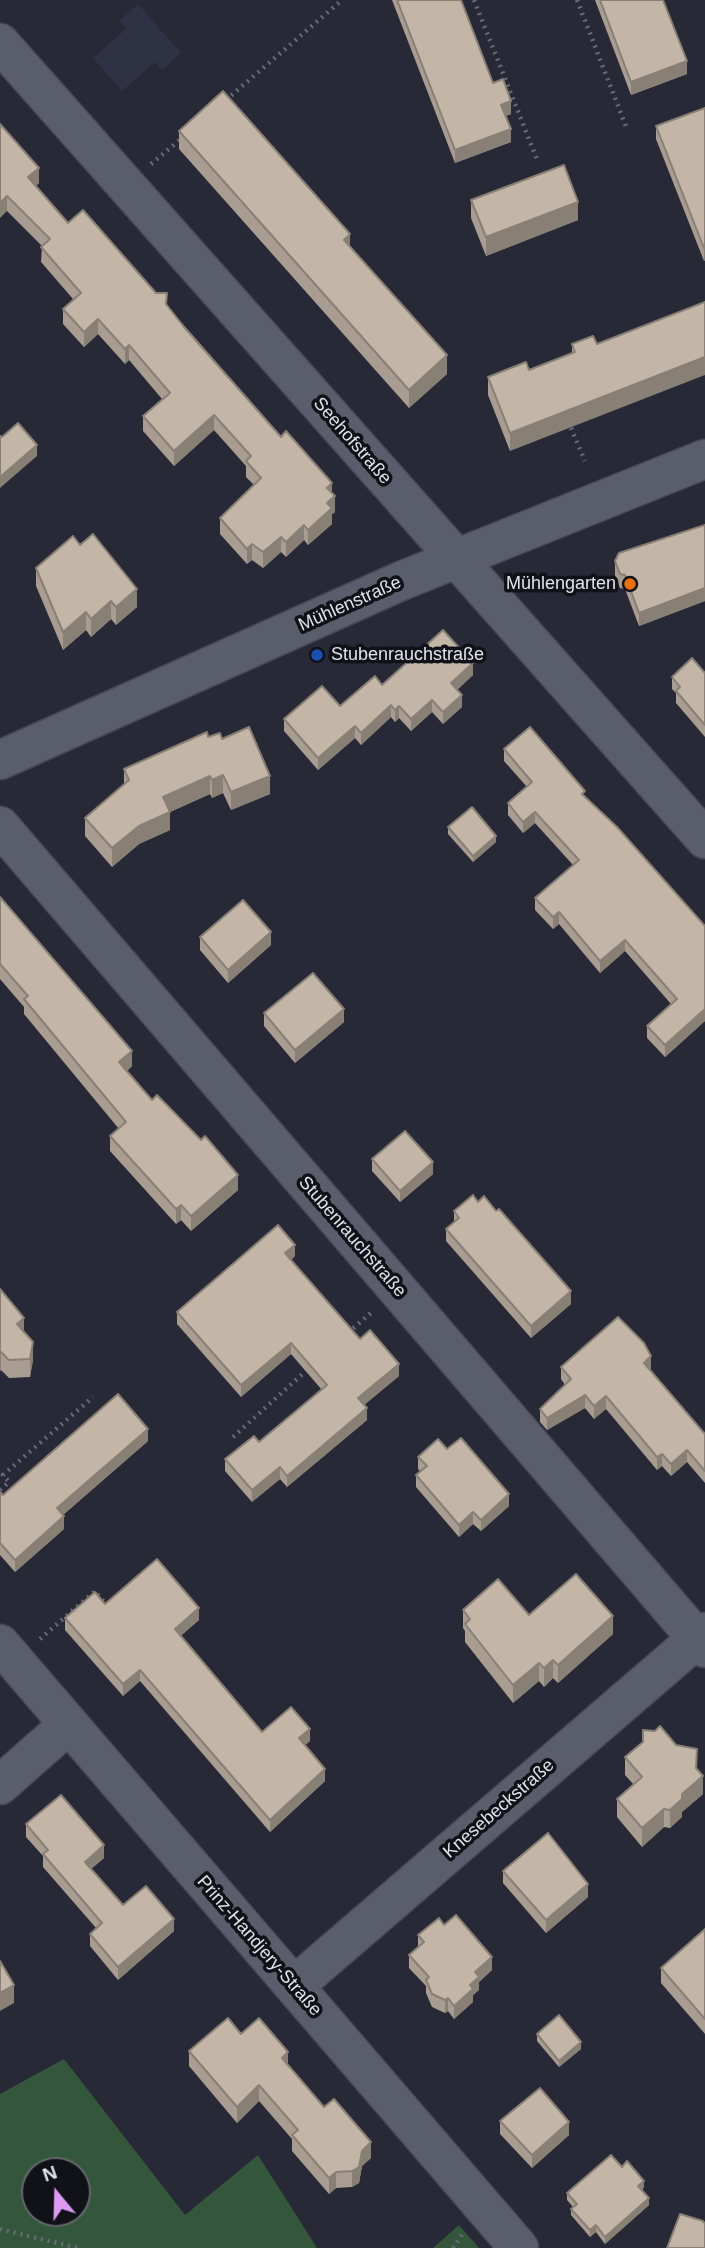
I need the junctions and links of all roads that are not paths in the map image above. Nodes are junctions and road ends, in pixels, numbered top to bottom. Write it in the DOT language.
graph roads {
  1 [pos="0,43"];
  2 [pos="705,459"];
  3 [pos="456,558"];
  4 [pos="0,760"];
  5 [pos="0,826"];
  6 [pos="705,839"];
  7 [pos="703,1640"];
  8 [pos="18,1644"];
  9 [pos="69,1724"];
  10 [pos="0,1785"];
  11 [pos="294,1986"];
  12 [pos="519,2248"];
  1 -- 3 [label="street, Seehofstraße"];
  2 -- 3 [label="street, Mühlenstraße"];
  3 -- 4 [label="street, Mühlenstraße"];
  3 -- 6 [label="street, Seehofstraße"];
  5 -- 7 [label="street, Stubenrauchstraße"];
  7 -- 11 [label="street, Knesebeckstraße"];
  8 -- 9 [label="street, Prinz-Handjery-Straße"];
  9 -- 10 [label="street"];
  9 -- 11 [label="street, Prinz-Handjery-Straße"];
  11 -- 12 [label="street, Prinz-Handjery-Straße"];
}
